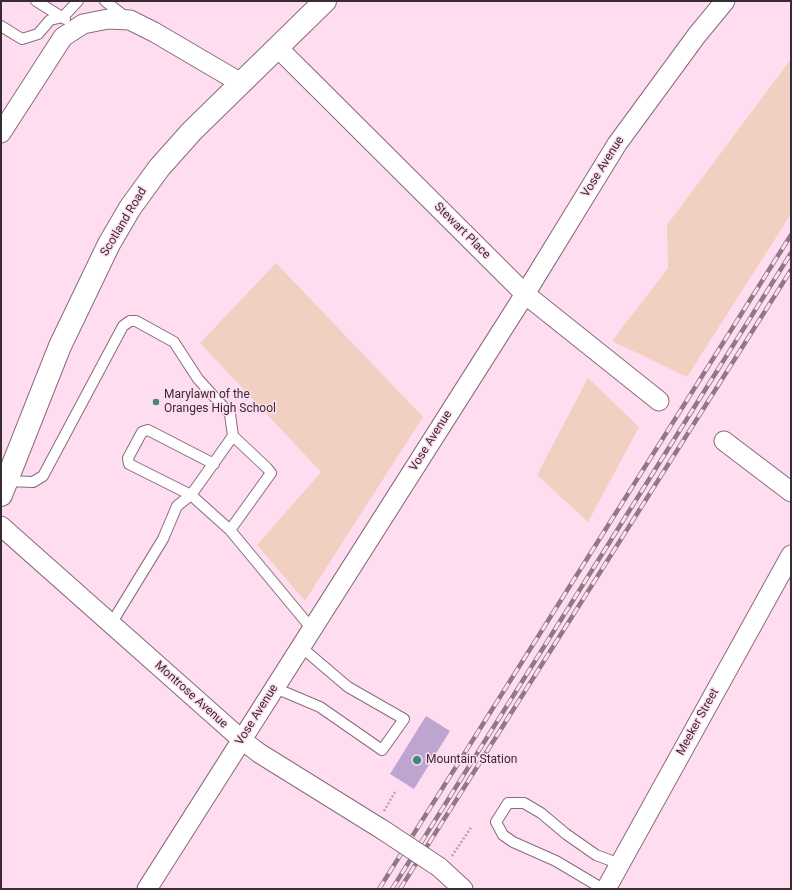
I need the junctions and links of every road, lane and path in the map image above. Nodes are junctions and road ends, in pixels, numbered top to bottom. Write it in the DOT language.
graph roads {
  1 [pos="36,1"];
  2 [pos="78,1"];
  3 [pos="725,1"];
  4 [pos="319,3"];
  5 [pos="107,10"];
  6 [pos="69,23"];
  7 [pos="1,26"];
  8 [pos="277,47"];
  9 [pos="241,83"];
  10 [pos="1,133"];
  11 [pos="525,294"];
  12 [pos="658,401"];
  13 [pos="233,436"];
  14 [pos="724,442"];
  15 [pos="214,464"];
  16 [pos="4,488"];
  17 [pos="791,492"];
  18 [pos="191,495"];
  19 [pos="1,526"];
  20 [pos="230,530"];
  21 [pos="791,555"];
  22 [pos="111,624"];
  23 [pos="312,629"];
  24 [pos="301,647"];
  25 [pos="275,688"];
  26 [pos="242,740"];
  27 [pos="395,792"];
  28 [pos="382,823"];
  29 [pos="472,826"];
  30 [pos="445,862"];
  31 [pos="620,864"];
  32 [pos="147,889"];
  33 [pos="463,889"];
  34 [pos="602,889"];
  35 [pos="606,889"];
  1 -- 6 [label="lane"];
  2 -- 6 [label="lane"];
  3 -- 11 [label="street, Vose Avenue"];
  4 -- 8 [label="main road, Scotland Road"];
  5 -- 6 [label="street"];
  5 -- 9 [label="street"];
  6 -- 7 [label="lane"];
  6 -- 10 [label="street"];
  8 -- 9 [label="main road, Scotland Road"];
  8 -- 11 [label="street, Stewart Place"];
  9 -- 16 [label="main road, Scotland Road"];
  11 -- 12 [label="street, Stewart Place"];
  11 -- 23 [label="street, Vose Avenue"];
  13 -- 15 [label="lane"];
  13 -- 16 [label="lane"];
  13 -- 20 [label="lane"];
  14 -- 17 [label="street"];
  15 -- 18 [label="lane"];
  15 -- 18 [label="lane"];
  18 -- 20 [label="lane"];
  18 -- 22 [label="lane"];
  19 -- 22 [label="street, Montrose Avenue"];
  20 -- 23 [label="lane"];
  21 -- 31 [label="street, Meeker Street"];
  22 -- 26 [label="street, Montrose Avenue"];
  23 -- 24 [label="street, Vose Avenue"];
  24 -- 25 [label="street, Vose Avenue"];
  24 -- 25 [label="lane"];
  25 -- 26 [label="street, Vose Avenue"];
  26 -- 28 [label="street, Montrose Avenue"];
  26 -- 32 [label="street, Vose Avenue"];
  27 -- 28 [label="path"];
  28 -- 30 [label="street, Montrose Avenue, bridge"];
  29 -- 30 [label="path"];
  30 -- 33 [label="street, Montrose Avenue"];
  31 -- 34 [label="lane"];
  31 -- 35 [label="street, Meeker Street"];
}
